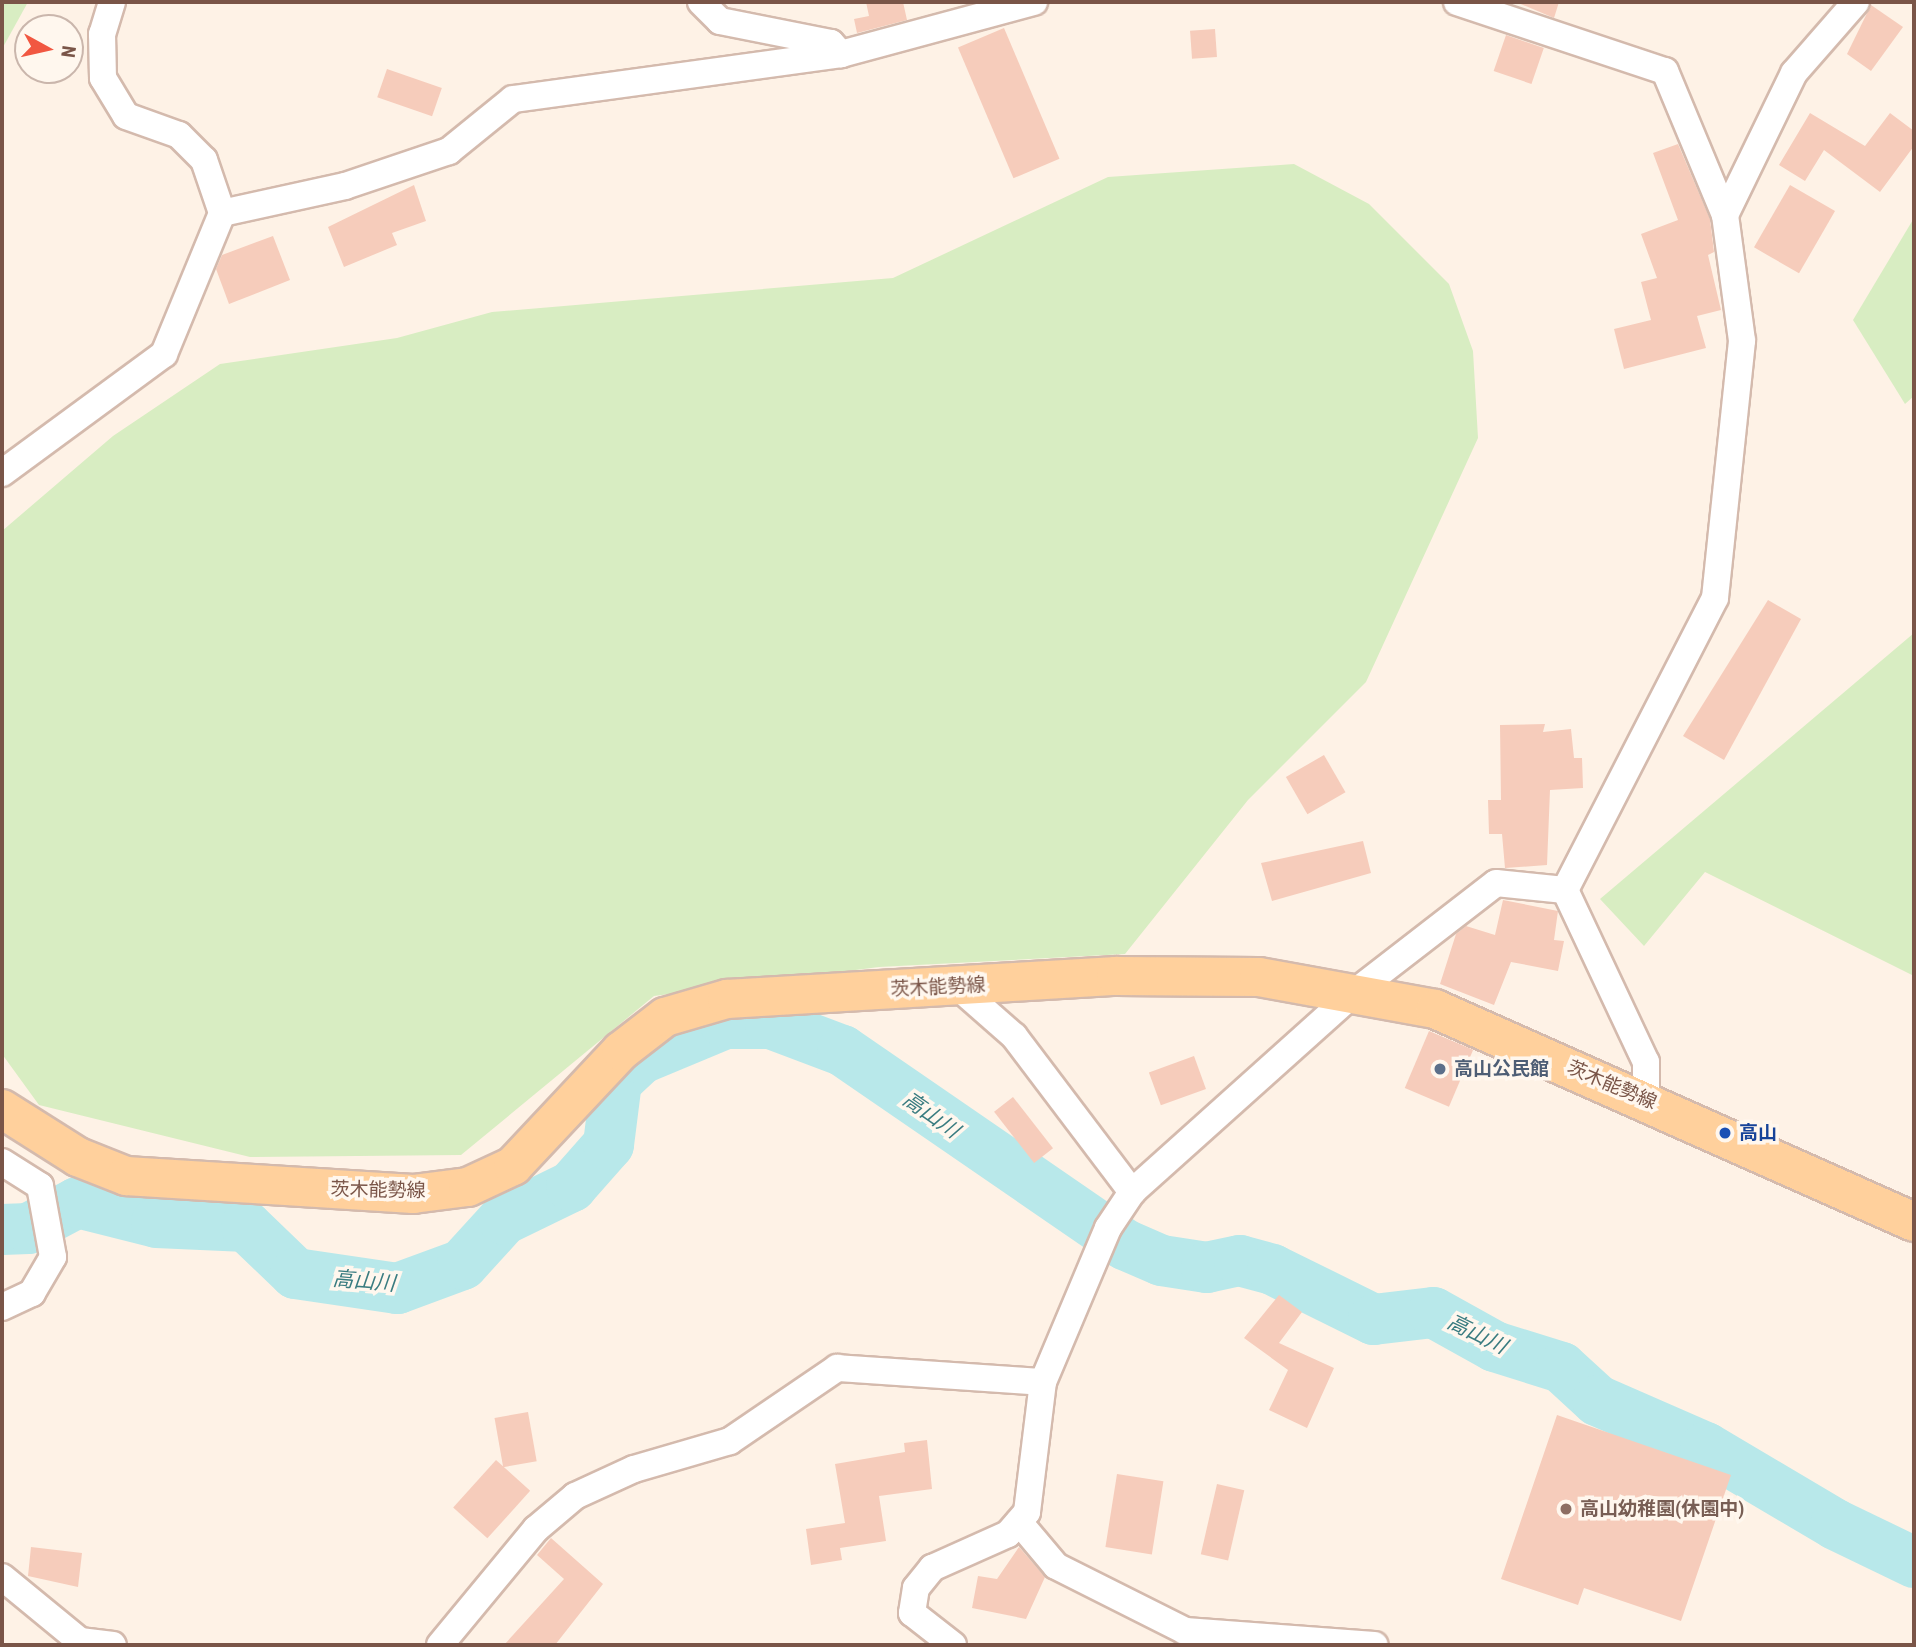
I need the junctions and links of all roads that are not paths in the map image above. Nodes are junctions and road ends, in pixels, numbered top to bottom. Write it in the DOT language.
graph roads {
  1 [pos="112,2"];
  2 [pos="701,2"];
  3 [pos="1034,2"];
  4 [pos="1457,2"];
  5 [pos="1856,2"];
  6 [pos="841,54"];
  7 [pos="222,213"];
  8 [pos="1725,215"];
  9 [pos="2,473"];
  10 [pos="1565,890"];
  11 [pos="957,986"];
  12 [pos="1354,992"];
  13 [pos="1646,1100"];
  14 [pos="2,1108"];
  15 [pos="2,1162"];
  16 [pos="1132,1192"];
  17 [pos="1914,1222"];
  18 [pos="2,1307"];
  19 [pos="1043,1382"];
  20 [pos="1019,1522"];
  21 [pos="2,1577"];
  22 [pos="113,1645"];
  23 [pos="440,1645"];
  24 [pos="953,1645"];
  25 [pos="1374,1645"];
  1 -- 7 [label="street"];
  2 -- 6 [label="street"];
  3 -- 6 [label="street"];
  4 -- 8 [label="street"];
  5 -- 8 [label="street"];
  6 -- 7 [label="street"];
  7 -- 9 [label="street"];
  8 -- 10 [label="street"];
  10 -- 12 [label="street"];
  10 -- 13 [label="street"];
  11 -- 12 [label="main road, 茨木能勢線"];
  11 -- 14 [label="main road, 茨木能勢線"];
  11 -- 16 [label="street"];
  12 -- 13 [label="main road, 茨木能勢線"];
  12 -- 16 [label="street"];
  13 -- 17 [label="main road, 茨木能勢線"];
  15 -- 18 [label="street"];
  16 -- 19 [label="street"];
  19 -- 20 [label="street"];
  19 -- 23 [label="street"];
  20 -- 24 [label="street"];
  20 -- 25 [label="street"];
  21 -- 22 [label="street"];
}
